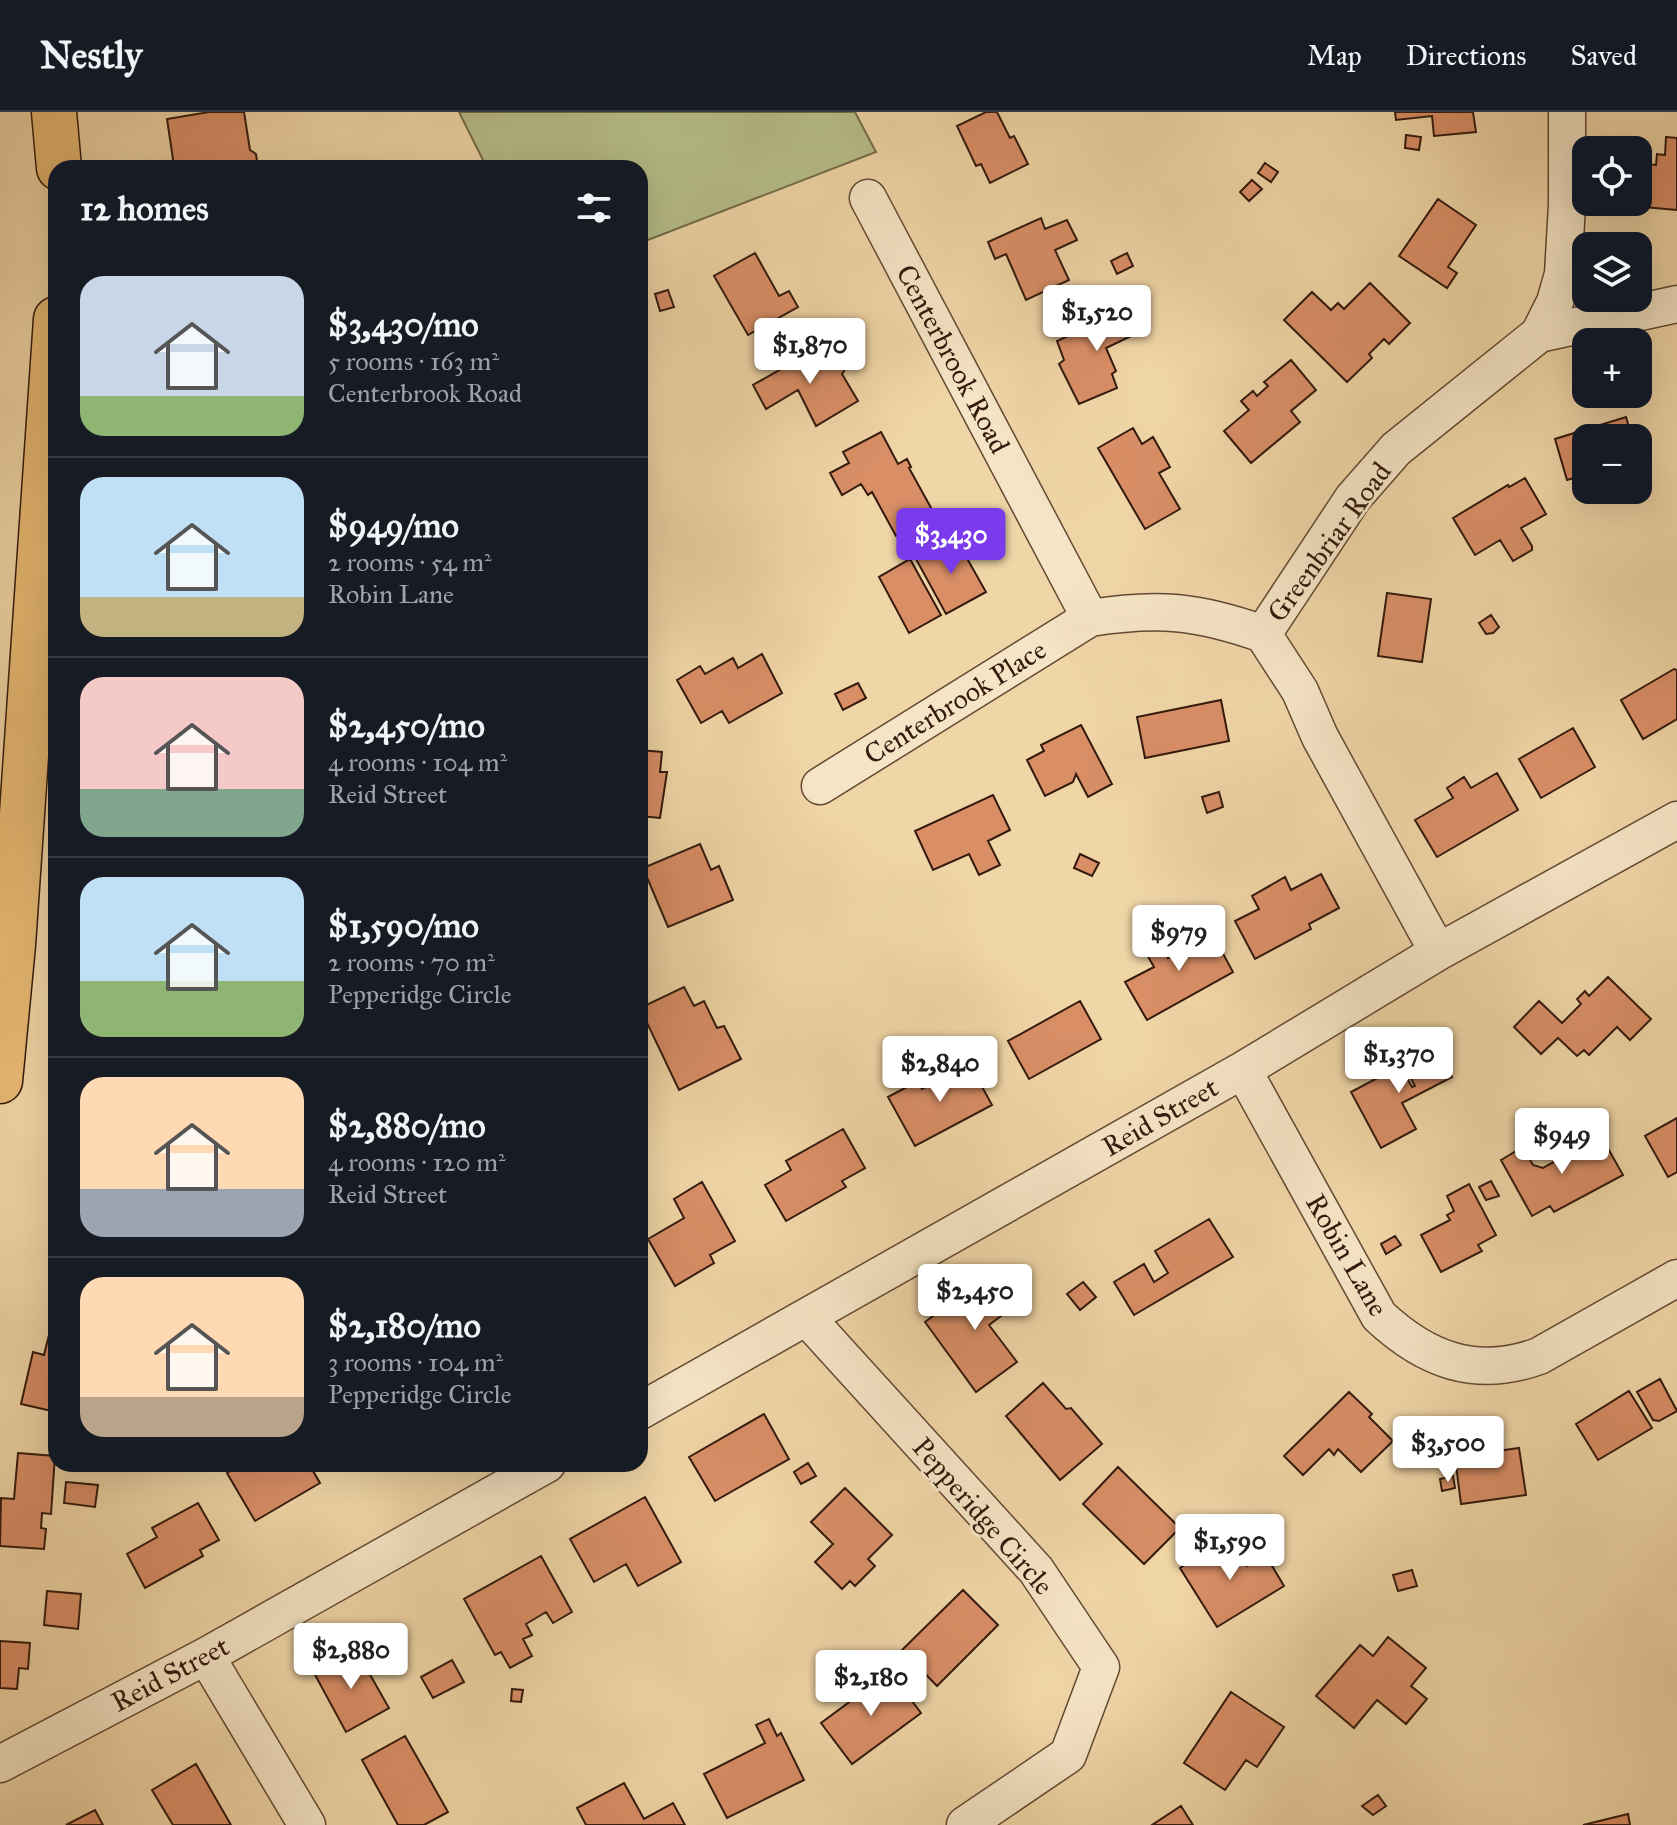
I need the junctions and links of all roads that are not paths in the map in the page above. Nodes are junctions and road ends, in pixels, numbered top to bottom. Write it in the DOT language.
graph roads {
  1 [pos="54,112"];
  2 [pos="1567,112"];
  3 [pos="58,160"];
  4 [pos="868,198"];
  5 [pos="1677,304"];
  6 [pos="1539,334"];
  7 [pos="48,421"];
  8 [pos="1090,618"];
  9 [pos="1263,634"];
  10 [pos="820,786"];
  11 [pos="1677,820"];
  12 [pos="7,946"];
  13 [pos="1438,952"];
  14 [pos="1243,1070"];
  15 [pos="0,1081"];
  16 [pos="1677,1278"];
  17 [pos="807,1318"];
  18 [pos="648,1407"];
  19 [pos="533,1472"];
  20 [pos="206,1656"];
  21 [pos="0,1764"];
  22 [pos="307,1825"];
  23 [pos="965,1825"];
  1 -- 3 [label="main road"];
  2 -- 6 [label="street, Greenbriar Road"];
  4 -- 8 [label="street, Centerbrook Road"];
  5 -- 6 [label="street"];
  6 -- 9 [label="street, Greenbriar Road"];
  7 -- 12 [label="main road"];
  8 -- 9 [label="street"];
  8 -- 10 [label="street, Centerbrook Place"];
  9 -- 13 [label="street, Greenbriar Road"];
  11 -- 13 [label="street, Reid Street"];
  12 -- 15 [label="main road"];
  13 -- 14 [label="street, Reid Street"];
  14 -- 16 [label="street, Robin Lane"];
  14 -- 17 [label="street, Reid Street"];
  17 -- 18 [label="street, Reid Street"];
  17 -- 23 [label="street, Pepperidge Circle"];
  19 -- 20 [label="street, Reid Street"];
  20 -- 21 [label="street, Reid Street"];
  20 -- 22 [label="street"];
}
